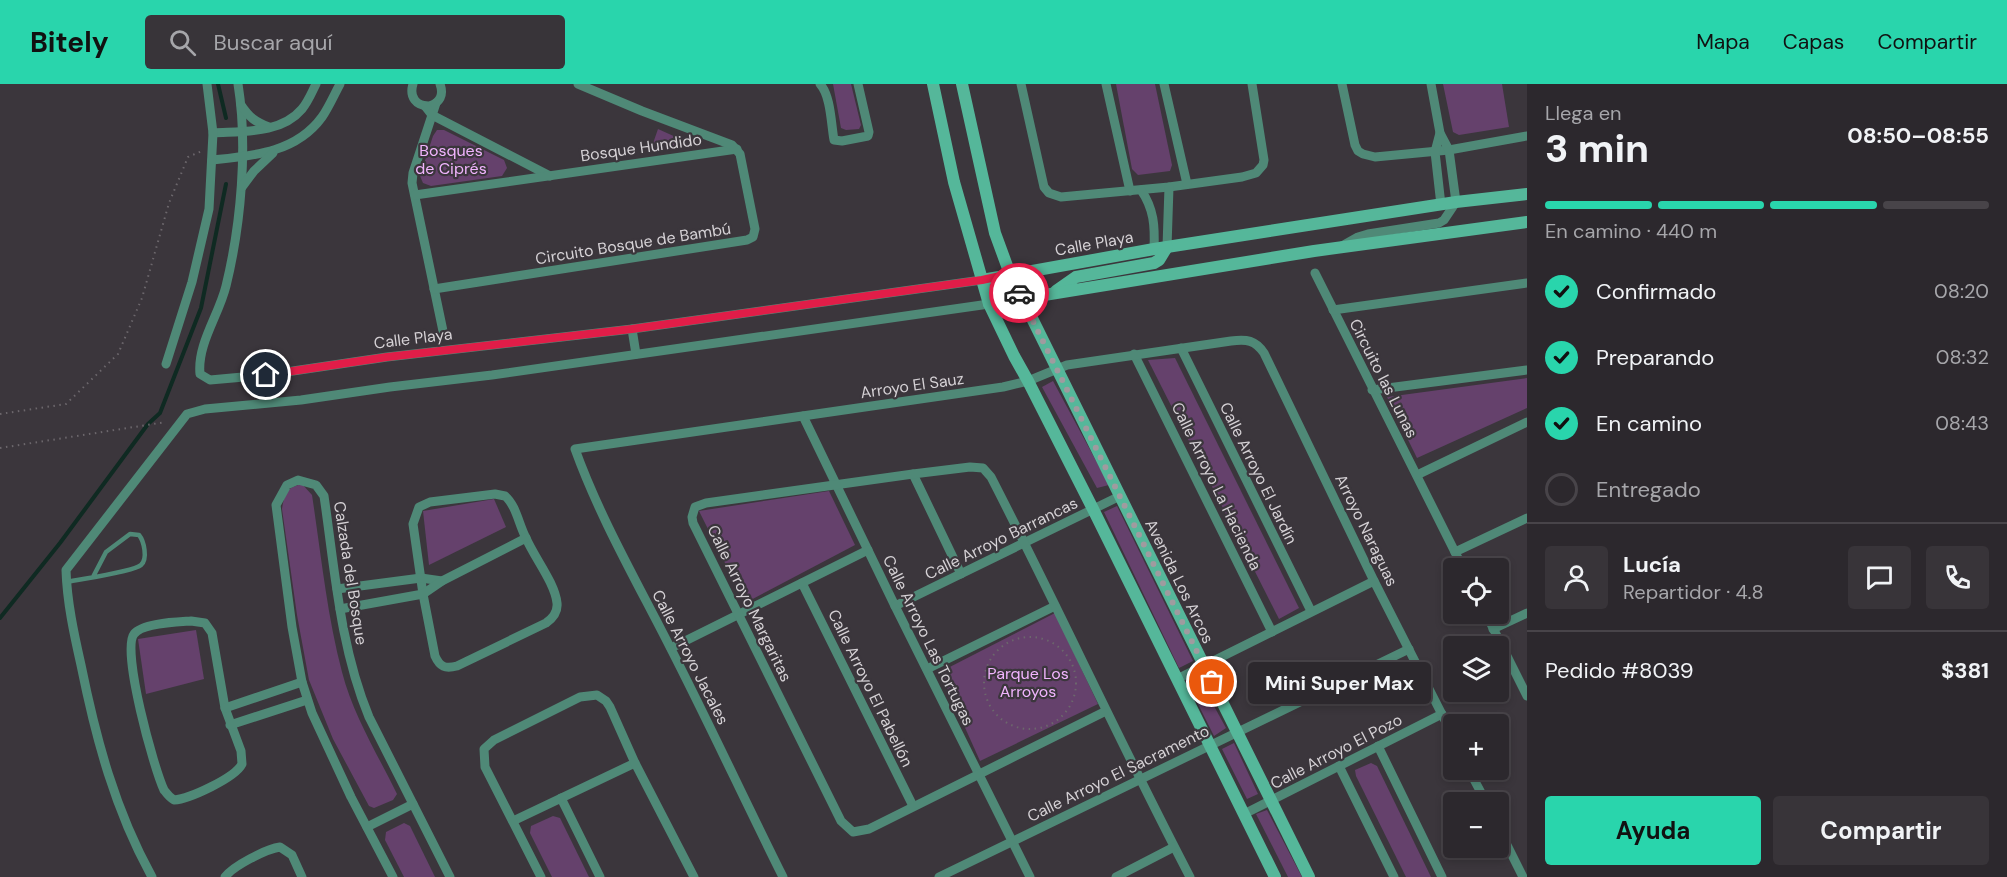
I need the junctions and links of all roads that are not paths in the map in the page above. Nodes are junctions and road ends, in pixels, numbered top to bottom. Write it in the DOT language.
graph roads {
  1 [pos="207,84"];
  2 [pos="238,84"];
  3 [pos="316,84"];
  4 [pos="340,84"];
  5 [pos="440,84"];
  6 [pos="578,84"];
  7 [pos="820,84"];
  8 [pos="858,84"];
  9 [pos="933,84"];
  10 [pos="962,84"];
  11 [pos="1021,84"];
  12 [pos="1106,84"];
  13 [pos="1164,84"];
  14 [pos="1252,84"];
  15 [pos="1342,84"];
  16 [pos="1431,84"];
  17 [pos="410,86"];
  18 [pos="436,103"];
  19 [pos="241,105"];
  20 [pos="425,106"];
  21 [pos="295,115"];
  22 [pos="432,115"];
  23 [pos="271,128"];
  24 [pos="309,130"];
  25 [pos="241,131"];
  26 [pos="213,133"];
  27 [pos="1440,134"];
  28 [pos="1527,136"];
  29 [pos="737,149"];
  30 [pos="276,150"];
  31 [pos="1449,150"];
  32 [pos="1435,152"];
  33 [pos="242,157"];
  34 [pos="213,160"];
  35 [pos="550,176"];
  36 [pos="1187,184"];
  37 [pos="242,187"];
  38 [pos="1169,187"];
  39 [pos="1142,190"];
  40 [pos="1130,191"];
  41 [pos="1527,194"];
  42 [pos="415,195"];
  43 [pos="1456,202"];
  44 [pos="1441,205"];
  45 [pos="1527,222"];
  46 [pos="1161,248"];
  47 [pos="1339,248"];
  48 [pos="1315,273"];
  49 [pos="1010,274"];
  50 [pos="982,280"];
  51 [pos="1527,283"];
  52 [pos="434,289"];
  53 [pos="1055,292"];
  54 [pos="1022,299"];
  55 [pos="989,304"];
  56 [pos="1333,310"];
  57 [pos="632,329"];
  58 [pos="443,331"];
  59 [pos="1250,340"];
  60 [pos="1181,348"];
  61 [pos="636,354"];
  62 [pos="1134,354"];
  63 [pos="166,364"];
  64 [pos="1057,368"];
  65 [pos="1527,370"];
  66 [pos="1028,381"];
  67 [pos="1372,390"];
  68 [pos="803,416"];
  69 [pos="1527,422"];
  70 [pos="575,449"];
  71 [pos="913,474"];
  72 [pos="1417,476"];
  73 [pos="837,486"];
  74 [pos="1120,496"];
  75 [pos="1093,509"];
  76 [pos="1527,518"];
  77 [pos="526,538"];
  78 [pos="1026,543"];
  79 [pos="868,550"];
  80 [pos="1455,552"];
  81 [pos="1458,558"];
  82 [pos="961,574"];
  83 [pos="93,577"];
  84 [pos="421,578"];
  85 [pos="442,581"];
  86 [pos="1374,581"];
  87 [pos="67,582"];
  88 [pos="802,583"];
  89 [pos="337,589"];
  90 [pos="423,594"];
  91 [pos="895,606"];
  92 [pos="1055,606"];
  93 [pos="340,609"];
  94 [pos="1311,611"];
  95 [pos="1527,613"];
  96 [pos="738,615"];
  97 [pos="1491,624"];
  98 [pos="1494,629"];
  99 [pos="1272,632"];
  100 [pos="671,648"];
  101 [pos="1409,649"];
  102 [pos="1204,666"];
  103 [pos="927,669"];
  104 [pos="1177,679"];
  105 [pos="302,682"];
  106 [pos="1527,696"];
  107 [pos="307,700"];
  108 [pos="225,708"];
  109 [pos="1106,711"];
  110 [pos="1442,714"];
  111 [pos="230,725"];
  112 [pos="1237,731"];
  113 [pos="1210,745"];
  114 [pos="1378,746"];
  115 [pos="635,763"];
  116 [pos="1339,766"];
  117 [pos="979,774"];
  118 [pos="1141,780"];
  119 [pos="561,798"];
  120 [pos="1271,801"];
  121 [pos="413,804"];
  122 [pos="914,806"];
  123 [pos="1244,814"];
  124 [pos="513,821"];
  125 [pos="367,827"];
  126 [pos="1012,841"];
  127 [pos="1174,847"];
  128 [pos="1509,848"];
  129 [pos="152,877"];
  130 [pos="225,877"];
  131 [pos="302,877"];
  132 [pos="393,877"];
  133 [pos="450,877"];
  134 [pos="540,877"];
  135 [pos="600,877"];
  136 [pos="694,877"];
  137 [pos="783,877"];
  138 [pos="939,877"];
  139 [pos="1030,877"];
  140 [pos="1116,877"];
  141 [pos="1190,877"];
  142 [pos="1275,877"];
  143 [pos="1309,877"];
  144 [pos="1394,877"];
  145 [pos="1442,877"];
  146 [pos="1524,877"];
  1 -- 26 [label="street"];
  2 -- 19 [label="street"];
  3 -- 21 [label="street"];
  4 -- 24 [label="street"];
  5 -- 18 [label="street"];
  6 -- 29 [label="street"];
  7 -- 8 [label="street"];
  9 -- 50 [label="street"];
  10 -- 49 [label="street, Avenida Los Arcos"];
  11 -- 40 [label="street"];
  12 -- 40 [label="street"];
  13 -- 36 [label="street"];
  14 -- 36 [label="street"];
  15 -- 32 [label="street"];
  16 -- 27 [label="street"];
  17 -- 20 [label="street"];
  18 -- 20 [label="street"];
  18 -- 22 [label="street"];
  19 -- 23 [label="street"];
  19 -- 25 [label="street"];
  20 -- 22 [label="street"];
  21 -- 23 [label="street"];
  21 -- 24 [label="street"];
  22 -- 35 [label="street"];
  22 -- 42 [label="street"];
  23 -- 25 [label="street"];
  24 -- 30 [label="street"];
  25 -- 26 [label="street"];
  25 -- 33 [label="street"];
  26 -- 34 [label="street"];
  27 -- 31 [label="street"];
  27 -- 32 [label="street"];
  28 -- 31 [label="street"];
  29 -- 35 [label="street, Bosque Hundido"];
  29 -- 52 [label="street, Circuito Bosque de Bambú"];
  30 -- 33 [label="street"];
  30 -- 37 [label="street"];
  31 -- 32 [label="street"];
  31 -- 43 [label="street"];
  32 -- 44 [label="street"];
  33 -- 34 [label="street"];
  33 -- 37 [label="street"];
  34 -- 63 [label="street"];
  35 -- 42 [label="street, Bosque Hundido"];
  36 -- 38 [label="street"];
  37 -- 57 [label="street, Calle Playa"];
  38 -- 39 [label="street"];
  38 -- 46 [label="street"];
  39 -- 40 [label="street"];
  39 -- 46 [label="street"];
  41 -- 43 [label="street, Calle Playa"];
  42 -- 52 [label="street"];
  43 -- 44 [label="street, Calle Playa"];
  43 -- 47 [label="street"];
  44 -- 46 [label="street, Calle Playa"];
  45 -- 47 [label="street"];
  46 -- 49 [label="street, Calle Playa"];
  46 -- 53 [label="street"];
  47 -- 53 [label="street"];
  48 -- 56 [label="street"];
  49 -- 50 [label="street, Calle Playa"];
  49 -- 54 [label="street, Avenida Los Arcos"];
  50 -- 55 [label="street"];
  50 -- 57 [label="street, Calle Playa"];
  51 -- 56 [label="street, Circuito las Lunas"];
  52 -- 58 [label="street"];
  53 -- 54 [label="street"];
  54 -- 55 [label="street"];
  54 -- 64 [label="street, Avenida Los Arcos"];
  55 -- 61 [label="street"];
  55 -- 66 [label="street"];
  56 -- 67 [label="street, Circuito las Lunas"];
  57 -- 61 [label="street"];
  59 -- 60 [label="street, Arroyo El Sauz"];
  59 -- 86 [label="street, Arroyo Naraguas"];
  60 -- 62 [label="street, Arroyo El Sauz"];
  60 -- 94 [label="street, Calle Arroyo El Jardín"];
  61 -- 87 [label="street"];
  62 -- 64 [label="street, Arroyo El Sauz"];
  62 -- 99 [label="street, Calle Arroyo La Hacienda"];
  64 -- 66 [label="street, Arroyo El Sauz"];
  64 -- 74 [label="street, Avenida Los Arcos"];
  65 -- 67 [label="street"];
  66 -- 68 [label="street, Arroyo El Sauz"];
  66 -- 75 [label="street"];
  67 -- 72 [label="street, Circuito las Lunas"];
  68 -- 70 [label="street, Arroyo El Sauz"];
  68 -- 73 [label="street, Calle Arroyo Las Tortugas"];
  69 -- 72 [label="street"];
  70 -- 100 [label="street, Calle Arroyo Jacales"];
  71 -- 73 [label="street, Calle Arroyo Margaritas"];
  71 -- 78 [label="street, Calle Arroyo Margaritas"];
  71 -- 82 [label="street"];
  72 -- 80 [label="street, Circuito las Lunas"];
  73 -- 79 [label="street, Calle Arroyo Las Tortugas"];
  73 -- 96 [label="street, Calle Arroyo Margaritas"];
  74 -- 75 [label="street, Calle Arroyo Barrancas"];
  74 -- 102 [label="street, Avenida Los Arcos"];
  75 -- 78 [label="street, Calle Arroyo Barrancas"];
  75 -- 104 [label="street"];
  76 -- 80 [label="street"];
  77 -- 84 [label="street"];
  77 -- 85 [label="street"];
  77 -- 90 [label="street"];
  78 -- 82 [label="street, Calle Arroyo Barrancas"];
  78 -- 92 [label="street, Calle Arroyo Margaritas"];
  79 -- 88 [label="street"];
  79 -- 91 [label="street, Calle Arroyo Las Tortugas"];
  80 -- 81 [label="street, Circuito las Lunas"];
  82 -- 91 [label="street, Calle Arroyo Barrancas"];
  83 -- 83 [label="lane"];
  83 -- 87 [label="lane"];
  84 -- 85 [label="street"];
  84 -- 89 [label="street"];
  84 -- 90 [label="street"];
  85 -- 90 [label="street"];
  86 -- 94 [label="street"];
  86 -- 101 [label="street, Arroyo Naraguas"];
  87 -- 129 [label="street"];
  88 -- 96 [label="street"];
  88 -- 122 [label="street, Calle Arroyo El Pabellón"];
  89 -- 93 [label="street, Calzada del Bosque"];
  89 -- 105 [label="street, Calzada del Bosque"];
  90 -- 93 [label="street"];
  91 -- 103 [label="street, Calle Arroyo Las Tortugas"];
  92 -- 103 [label="street"];
  92 -- 109 [label="street, Calle Arroyo Margaritas"];
  93 -- 121 [label="street, Calzada del Bosque"];
  94 -- 99 [label="street"];
  95 -- 98 [label="street"];
  96 -- 100 [label="street"];
  96 -- 122 [label="street, Calle Arroyo Margaritas"];
  97 -- 98 [label="street"];
  98 -- 106 [label="street"];
  99 -- 102 [label="street"];
  100 -- 137 [label="street, Calle Arroyo Jacales"];
  101 -- 110 [label="street, Arroyo Naraguas"];
  101 -- 112 [label="street, Calle Arroyo El Sacramento"];
  102 -- 104 [label="street"];
  102 -- 112 [label="street, Avenida Los Arcos"];
  103 -- 117 [label="street, Calle Arroyo Las Tortugas"];
  104 -- 113 [label="street"];
  105 -- 107 [label="street, Calzada del Bosque"];
  105 -- 108 [label="street"];
  107 -- 111 [label="street"];
  107 -- 125 [label="street, Calzada del Bosque"];
  108 -- 111 [label="street"];
  108 -- 111 [label="street"];
  109 -- 117 [label="street, Calle Arroyo Margaritas"];
  109 -- 118 [label="street, Calle Arroyo Margaritas"];
  110 -- 114 [label="street, Calle Arroyo El Pozo"];
  112 -- 113 [label="street, Calle Arroyo El Sacramento"];
  112 -- 120 [label="street, Avenida Los Arcos"];
  113 -- 118 [label="street, Calle Arroyo El Sacramento"];
  113 -- 123 [label="street"];
  114 -- 116 [label="street, Calle Arroyo El Pozo"];
  114 -- 145 [label="street"];
  115 -- 119 [label="street"];
  115 -- 124 [label="street"];
  115 -- 136 [label="street"];
  116 -- 120 [label="street, Calle Arroyo El Pozo"];
  116 -- 144 [label="street"];
  117 -- 122 [label="street, Calle Arroyo Margaritas"];
  117 -- 126 [label="street, Calle Arroyo Las Tortugas"];
  118 -- 126 [label="street, Calle Arroyo El Sacramento"];
  118 -- 127 [label="street, Calle Arroyo Margaritas"];
  119 -- 124 [label="street"];
  119 -- 135 [label="street"];
  120 -- 123 [label="street, Calle Arroyo El Pozo"];
  120 -- 143 [label="street, Avenida Los Arcos"];
  121 -- 125 [label="street"];
  121 -- 133 [label="street, Calzada del Bosque"];
  123 -- 142 [label="street"];
  124 -- 134 [label="street"];
  125 -- 132 [label="street, Calzada del Bosque"];
  126 -- 138 [label="street, Calle Arroyo El Sacramento"];
  126 -- 139 [label="street, Calle Arroyo Las Tortugas"];
  127 -- 140 [label="street"];
  127 -- 141 [label="street, Calle Arroyo Margaritas"];
  128 -- 146 [label="street"];
  130 -- 131 [label="street"];
}
